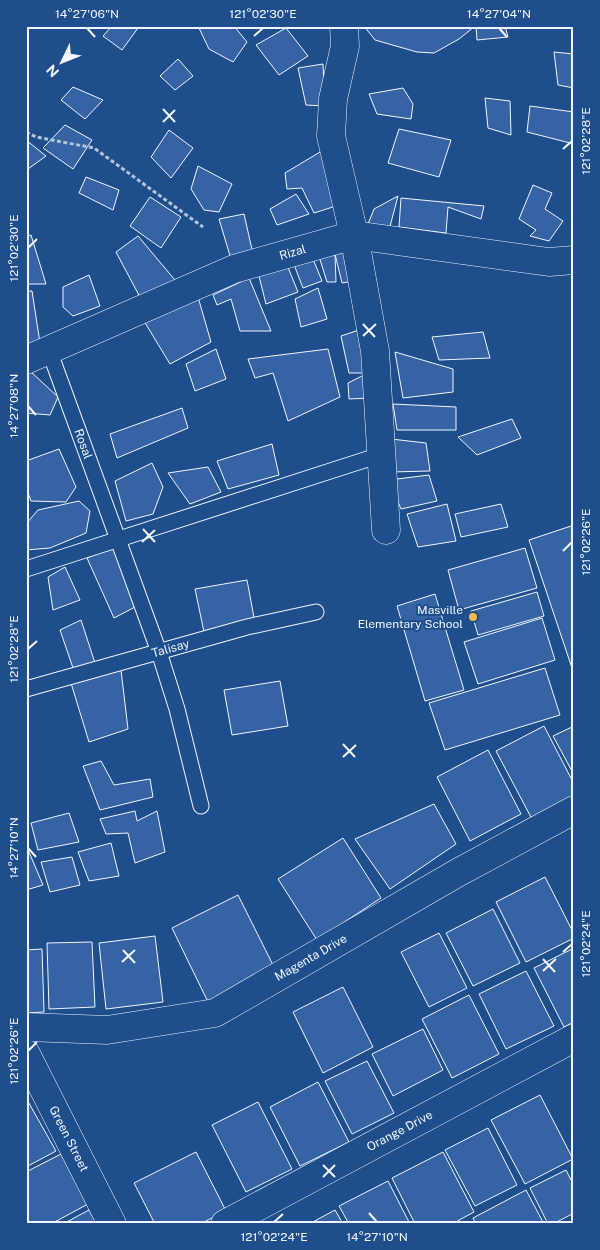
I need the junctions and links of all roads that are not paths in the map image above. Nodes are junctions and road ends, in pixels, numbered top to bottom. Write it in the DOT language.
graph roads {
  1 [pos="344,26"];
  2 [pos="354,235"];
  3 [pos="574,260"];
  4 [pos="38,355"];
  5 [pos="380,455"];
  6 [pos="386,530"];
  7 [pos="119,539"];
  8 [pos="26,569"];
  9 [pos="316,612"];
  10 [pos="159,652"];
  11 [pos="26,690"];
  12 [pos="200,806"];
  13 [pos="574,810"];
  14 [pos="26,1027"];
  15 [pos="574,1038"];
  16 [pos="26,1054"];
  17 [pos="112,1224"];
  18 [pos="225,1224"];
  1 -- 2 [label="street"];
  2 -- 3 [label="street, Rizal"];
  2 -- 4 [label="street, Rizal"];
  2 -- 5 [label="street"];
  4 -- 7 [label="lane, Rosal"];
  5 -- 6 [label="street"];
  5 -- 7 [label="lane"];
  7 -- 8 [label="lane"];
  7 -- 10 [label="lane, Rosal"];
  9 -- 10 [label="lane, Talisay"];
  10 -- 11 [label="lane, Talisay"];
  10 -- 12 [label="lane, Rosal"];
  13 -- 14 [label="street, Magenta Drive"];
  15 -- 18 [label="street, Orange Drive"];
  16 -- 17 [label="street, Green Street"];
}
